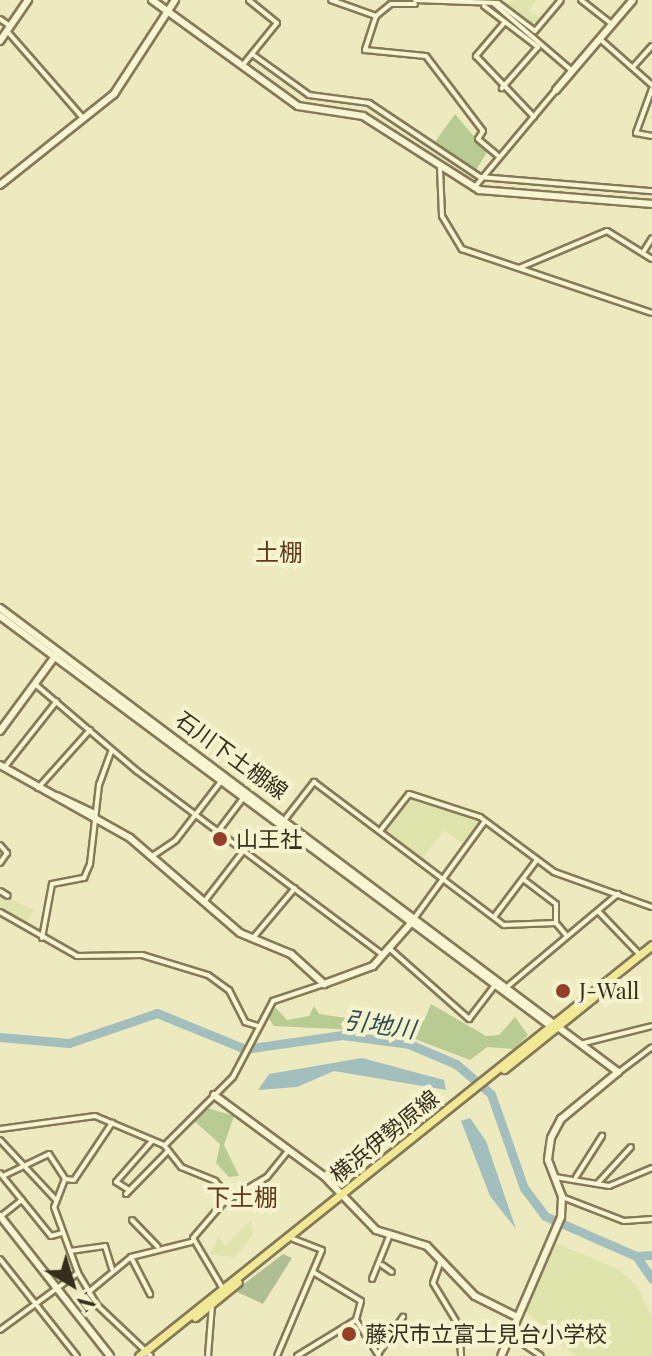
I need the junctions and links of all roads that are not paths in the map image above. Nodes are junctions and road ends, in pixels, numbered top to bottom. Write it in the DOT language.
graph roads {
  1 [pos="28,0"];
  2 [pos="152,0"];
  3 [pos="175,0"];
  4 [pos="249,0"];
  5 [pos="331,0"];
  6 [pos="509,0"];
  7 [pos="561,0"];
  8 [pos="581,0"];
  9 [pos="633,0"];
  10 [pos="415,2"];
  11 [pos="495,3"];
  12 [pos="483,4"];
  13 [pos="168,13"];
  14 [pos="376,16"];
  15 [pos="0,19"];
  16 [pos="505,22"];
  17 [pos="612,24"];
  18 [pos="8,28"];
  19 [pos="600,39"];
  20 [pos="0,41"];
  21 [pos="652,46"];
  22 [pos="252,54"];
  23 [pos="242,66"];
  24 [pos="633,67"];
  25 [pos="572,71"];
  26 [pos="652,87"];
  27 [pos="502,88"];
  28 [pos="556,90"];
  29 [pos="534,117"];
  30 [pos="84,120"];
  31 [pos="652,136"];
  32 [pos="497,155"];
  33 [pos="440,168"];
  34 [pos="480,177"];
  35 [pos="0,185"];
  36 [pos="474,188"];
  37 [pos="652,191"];
  38 [pos="652,204"];
  39 [pos="652,238"];
  40 [pos="645,250"];
  41 [pos="652,257"];
  42 [pos="519,268"];
  43 [pos="652,313"];
  44 [pos="0,608"];
  45 [pos="0,616"];
  46 [pos="57,654"];
  47 [pos="35,684"];
  48 [pos="57,701"];
  49 [pos="90,730"];
  50 [pos="0,731"];
  51 [pos="112,751"];
  52 [pos="2,766"];
  53 [pos="228,773"];
  54 [pos="222,780"];
  55 [pos="40,790"];
  56 [pos="244,797"];
  57 [pos="196,814"];
  58 [pos="96,816"];
  59 [pos="286,818"];
  60 [pos="486,821"];
  61 [pos="218,831"];
  62 [pos="380,831"];
  63 [pos="0,845"];
  64 [pos="244,850"];
  65 [pos="151,857"];
  66 [pos="537,860"];
  67 [pos="0,863"];
  68 [pos="443,878"];
  69 [pos="523,879"];
  70 [pos="295,888"];
  71 [pos="0,891"];
  72 [pos="618,894"];
  73 [pos="8,896"];
  74 [pos="203,904"];
  75 [pos="652,907"];
  76 [pos="598,911"];
  77 [pos="0,912"];
  78 [pos="416,916"];
  79 [pos="494,917"];
  80 [pos="411,923"];
  81 [pos="556,923"];
  82 [pos="567,936"];
  83 [pos="42,938"];
  84 [pos="252,939"];
  85 [pos="652,948"];
  86 [pos="390,949"];
  87 [pos="640,955"];
  88 [pos="384,956"];
  89 [pos="324,984"];
  90 [pos="495,985"];
  91 [pos="507,987"];
  92 [pos="554,1025"];
  93 [pos="258,1026"];
  94 [pos="652,1026"];
  95 [pos="580,1044"];
  96 [pos="652,1047"];
  97 [pos="618,1072"];
  98 [pos="214,1095"];
  99 [pos="112,1123"];
  100 [pos="0,1129"];
  101 [pos="602,1136"];
  102 [pos="0,1140"];
  103 [pos="152,1140"];
  104 [pos="164,1145"];
  105 [pos="631,1147"];
  106 [pos="168,1151"];
  107 [pos="288,1151"];
  108 [pos="24,1161"];
  109 [pos="652,1168"];
  110 [pos="2,1174"];
  111 [pos="555,1177"];
  112 [pos="576,1177"];
  113 [pos="65,1179"];
  114 [pos="597,1184"];
  115 [pos="343,1196"];
  116 [pos="229,1197"];
  117 [pos="562,1197"];
  118 [pos="22,1200"];
  119 [pos="56,1200"];
  120 [pos="0,1217"];
  121 [pos="652,1219"];
  122 [pos="132,1220"];
  123 [pos="62,1233"];
  124 [pos="389,1237"];
  125 [pos="293,1239"];
  126 [pos="192,1242"];
  127 [pos="158,1247"];
  128 [pos="70,1251"];
  129 [pos="131,1257"];
  130 [pos="0,1259"];
  131 [pos="443,1259"];
  132 [pos="382,1265"];
  133 [pos="112,1269"];
  134 [pos="313,1272"];
  135 [pos="392,1272"];
  136 [pos="78,1273"];
  137 [pos="372,1279"];
  138 [pos="58,1289"];
  139 [pos="91,1290"];
  140 [pos="223,1292"];
  141 [pos="150,1294"];
  142 [pos="210,1302"];
  143 [pos="37,1305"];
  144 [pos="403,1317"];
  145 [pos="517,1317"];
  146 [pos="356,1320"];
  147 [pos="0,1330"];
  148 [pos="509,1334"];
  149 [pos="148,1354"];
  150 [pos="379,1355"];
  151 [pos="77,1356"];
  152 [pos="110,1356"];
  153 [pos="139,1356"];
  154 [pos="208,1356"];
  155 [pos="277,1356"];
  156 [pos="297,1356"];
  157 [pos="461,1356"];
  158 [pos="501,1356"];
  159 [pos="541,1356"];
  1 -- 18 [label="street"];
  2 -- 13 [label="street"];
  3 -- 13 [label="street"];
  4 -- 22 [label="street"];
  5 -- 14 [label="street"];
  6 -- 11 [label="street"];
  7 -- 11 [label="street"];
  8 -- 17 [label="street"];
  9 -- 17 [label="street"];
  10 -- 12 [label="street"];
  10 -- 14 [label="street"];
  11 -- 12 [label="street"];
  11 -- 25 [label="street"];
  12 -- 16 [label="street"];
  13 -- 23 [label="street"];
  13 -- 30 [label="street"];
  14 -- 32 [label="street"];
  15 -- 18 [label="street"];
  16 -- 27 [label="street"];
  16 -- 27 [label="street"];
  17 -- 19 [label="street"];
  18 -- 20 [label="street"];
  18 -- 30 [label="street"];
  19 -- 24 [label="street"];
  19 -- 25 [label="street"];
  21 -- 24 [label="street"];
  22 -- 23 [label="street"];
  22 -- 34 [label="street"];
  23 -- 33 [label="street"];
  24 -- 26 [label="street"];
  25 -- 28 [label="street"];
  26 -- 31 [label="street"];
  27 -- 29 [label="street"];
  28 -- 29 [label="street"];
  29 -- 32 [label="street"];
  30 -- 35 [label="street"];
  32 -- 34 [label="street"];
  33 -- 36 [label="street"];
  33 -- 42 [label="street"];
  34 -- 36 [label="street"];
  34 -- 37 [label="street"];
  36 -- 38 [label="street"];
  39 -- 40 [label="street"];
  40 -- 41 [label="street"];
  40 -- 42 [label="street"];
  42 -- 43 [label="street"];
  44 -- 46 [label="street, 石川下土棚線"];
  45 -- 46 [label="street, 石川下土棚線"];
  46 -- 47 [label="street"];
  46 -- 53 [label="street, 石川下土棚線"];
  46 -- 54 [label="street, 石川下土棚線"];
  47 -- 48 [label="street"];
  47 -- 50 [label="street"];
  48 -- 49 [label="street"];
  48 -- 52 [label="street"];
  49 -- 51 [label="street"];
  49 -- 55 [label="street"];
  51 -- 57 [label="street"];
  51 -- 58 [label="street"];
  52 -- 55 [label="street"];
  53 -- 54 [label="street"];
  53 -- 59 [label="street, 石川下土棚線"];
  54 -- 56 [label="street, 石川下土棚線"];
  54 -- 57 [label="street"];
  55 -- 58 [label="street"];
  56 -- 61 [label="street"];
  56 -- 80 [label="street, 石川下土棚線"];
  57 -- 61 [label="street"];
  57 -- 65 [label="street"];
  58 -- 65 [label="street"];
  58 -- 83 [label="street"];
  59 -- 62 [label="street"];
  59 -- 78 [label="street, 石川下土棚線"];
  60 -- 62 [label="street"];
  60 -- 66 [label="street"];
  60 -- 68 [label="street"];
  61 -- 64 [label="street"];
  62 -- 68 [label="street"];
  63 -- 67 [label="street"];
  64 -- 70 [label="street"];
  64 -- 74 [label="street"];
  65 -- 74 [label="street"];
  66 -- 69 [label="street"];
  66 -- 72 [label="street"];
  68 -- 78 [label="street"];
  68 -- 79 [label="street"];
  69 -- 79 [label="street"];
  69 -- 81 [label="street"];
  70 -- 84 [label="street"];
  70 -- 88 [label="street"];
  71 -- 73 [label="street"];
  72 -- 75 [label="street"];
  72 -- 76 [label="street"];
  74 -- 84 [label="street"];
  76 -- 82 [label="street"];
  76 -- 87 [label="street"];
  77 -- 83 [label="street"];
  78 -- 80 [label="street"];
  78 -- 91 [label="street, 石川下土棚線"];
  79 -- 81 [label="street"];
  80 -- 86 [label="street"];
  80 -- 90 [label="street, 石川下土棚線"];
  81 -- 82 [label="street"];
  82 -- 91 [label="street"];
  83 -- 93 [label="street"];
  84 -- 89 [label="street"];
  85 -- 87 [label="main road, 横浜伊勢原線"];
  85 -- 92 [label="main road, 横浜伊勢原線"];
  86 -- 88 [label="street"];
  86 -- 90 [label="street"];
  87 -- 92 [label="main road, 横浜伊勢原線"];
  88 -- 89 [label="street"];
  89 -- 93 [label="street"];
  90 -- 92 [label="street, 石川下土棚線"];
  91 -- 92 [label="street, 石川下土棚線"];
  92 -- 95 [label="street"];
  92 -- 115 [label="main road, 横浜伊勢原線"];
  93 -- 98 [label="street"];
  94 -- 95 [label="street"];
  95 -- 97 [label="street"];
  96 -- 97 [label="street"];
  97 -- 111 [label="street"];
  98 -- 104 [label="street"];
  98 -- 107 [label="street"];
  99 -- 100 [label="street"];
  99 -- 103 [label="street"];
  99 -- 113 [label="street"];
  101 -- 112 [label="street"];
  102 -- 108 [label="street"];
  103 -- 104 [label="street"];
  103 -- 106 [label="street"];
  104 -- 106 [label="street"];
  105 -- 114 [label="street"];
  106 -- 116 [label="street"];
  107 -- 115 [label="street"];
  107 -- 116 [label="street"];
  108 -- 110 [label="street"];
  108 -- 113 [label="street"];
  108 -- 119 [label="street"];
  109 -- 114 [label="street"];
  110 -- 118 [label="street"];
  111 -- 112 [label="street"];
  111 -- 117 [label="street"];
  112 -- 114 [label="street"];
  113 -- 119 [label="street"];
  115 -- 124 [label="street"];
  115 -- 125 [label="main road, 横浜伊勢原線"];
  115 -- 140 [label="main road, 横浜伊勢原線"];
  116 -- 126 [label="street"];
  117 -- 121 [label="street"];
  117 -- 145 [label="street"];
  118 -- 120 [label="street"];
  118 -- 123 [label="street"];
  119 -- 123 [label="street"];
  120 -- 138 [label="street"];
  122 -- 127 [label="street"];
  123 -- 128 [label="street"];
  124 -- 131 [label="street"];
  124 -- 132 [label="street"];
  125 -- 134 [label="street"];
  125 -- 140 [label="main road, 横浜伊勢原線"];
  126 -- 127 [label="street"];
  126 -- 140 [label="street"];
  127 -- 129 [label="street"];
  128 -- 133 [label="street"];
  128 -- 136 [label="street"];
  129 -- 133 [label="street"];
  129 -- 141 [label="street"];
  130 -- 143 [label="street"];
  131 -- 145 [label="street"];
  131 -- 157 [label="street"];
  132 -- 135 [label="street"];
  132 -- 137 [label="street"];
  133 -- 139 [label="street"];
  134 -- 146 [label="street"];
  134 -- 155 [label="street"];
  136 -- 138 [label="street"];
  136 -- 139 [label="street"];
  138 -- 143 [label="street"];
  138 -- 152 [label="street"];
  139 -- 149 [label="street"];
  140 -- 142 [label="main road, 横浜伊勢原線"];
  142 -- 149 [label="main road, 横浜伊勢原線"];
  142 -- 154 [label="street"];
  143 -- 147 [label="street"];
  143 -- 151 [label="street"];
  144 -- 150 [label="street"];
  145 -- 148 [label="street"];
  146 -- 150 [label="street"];
  146 -- 156 [label="street"];
  148 -- 158 [label="street"];
  148 -- 159 [label="street"];
  149 -- 153 [label="main road, 横浜伊勢原線"];
}
